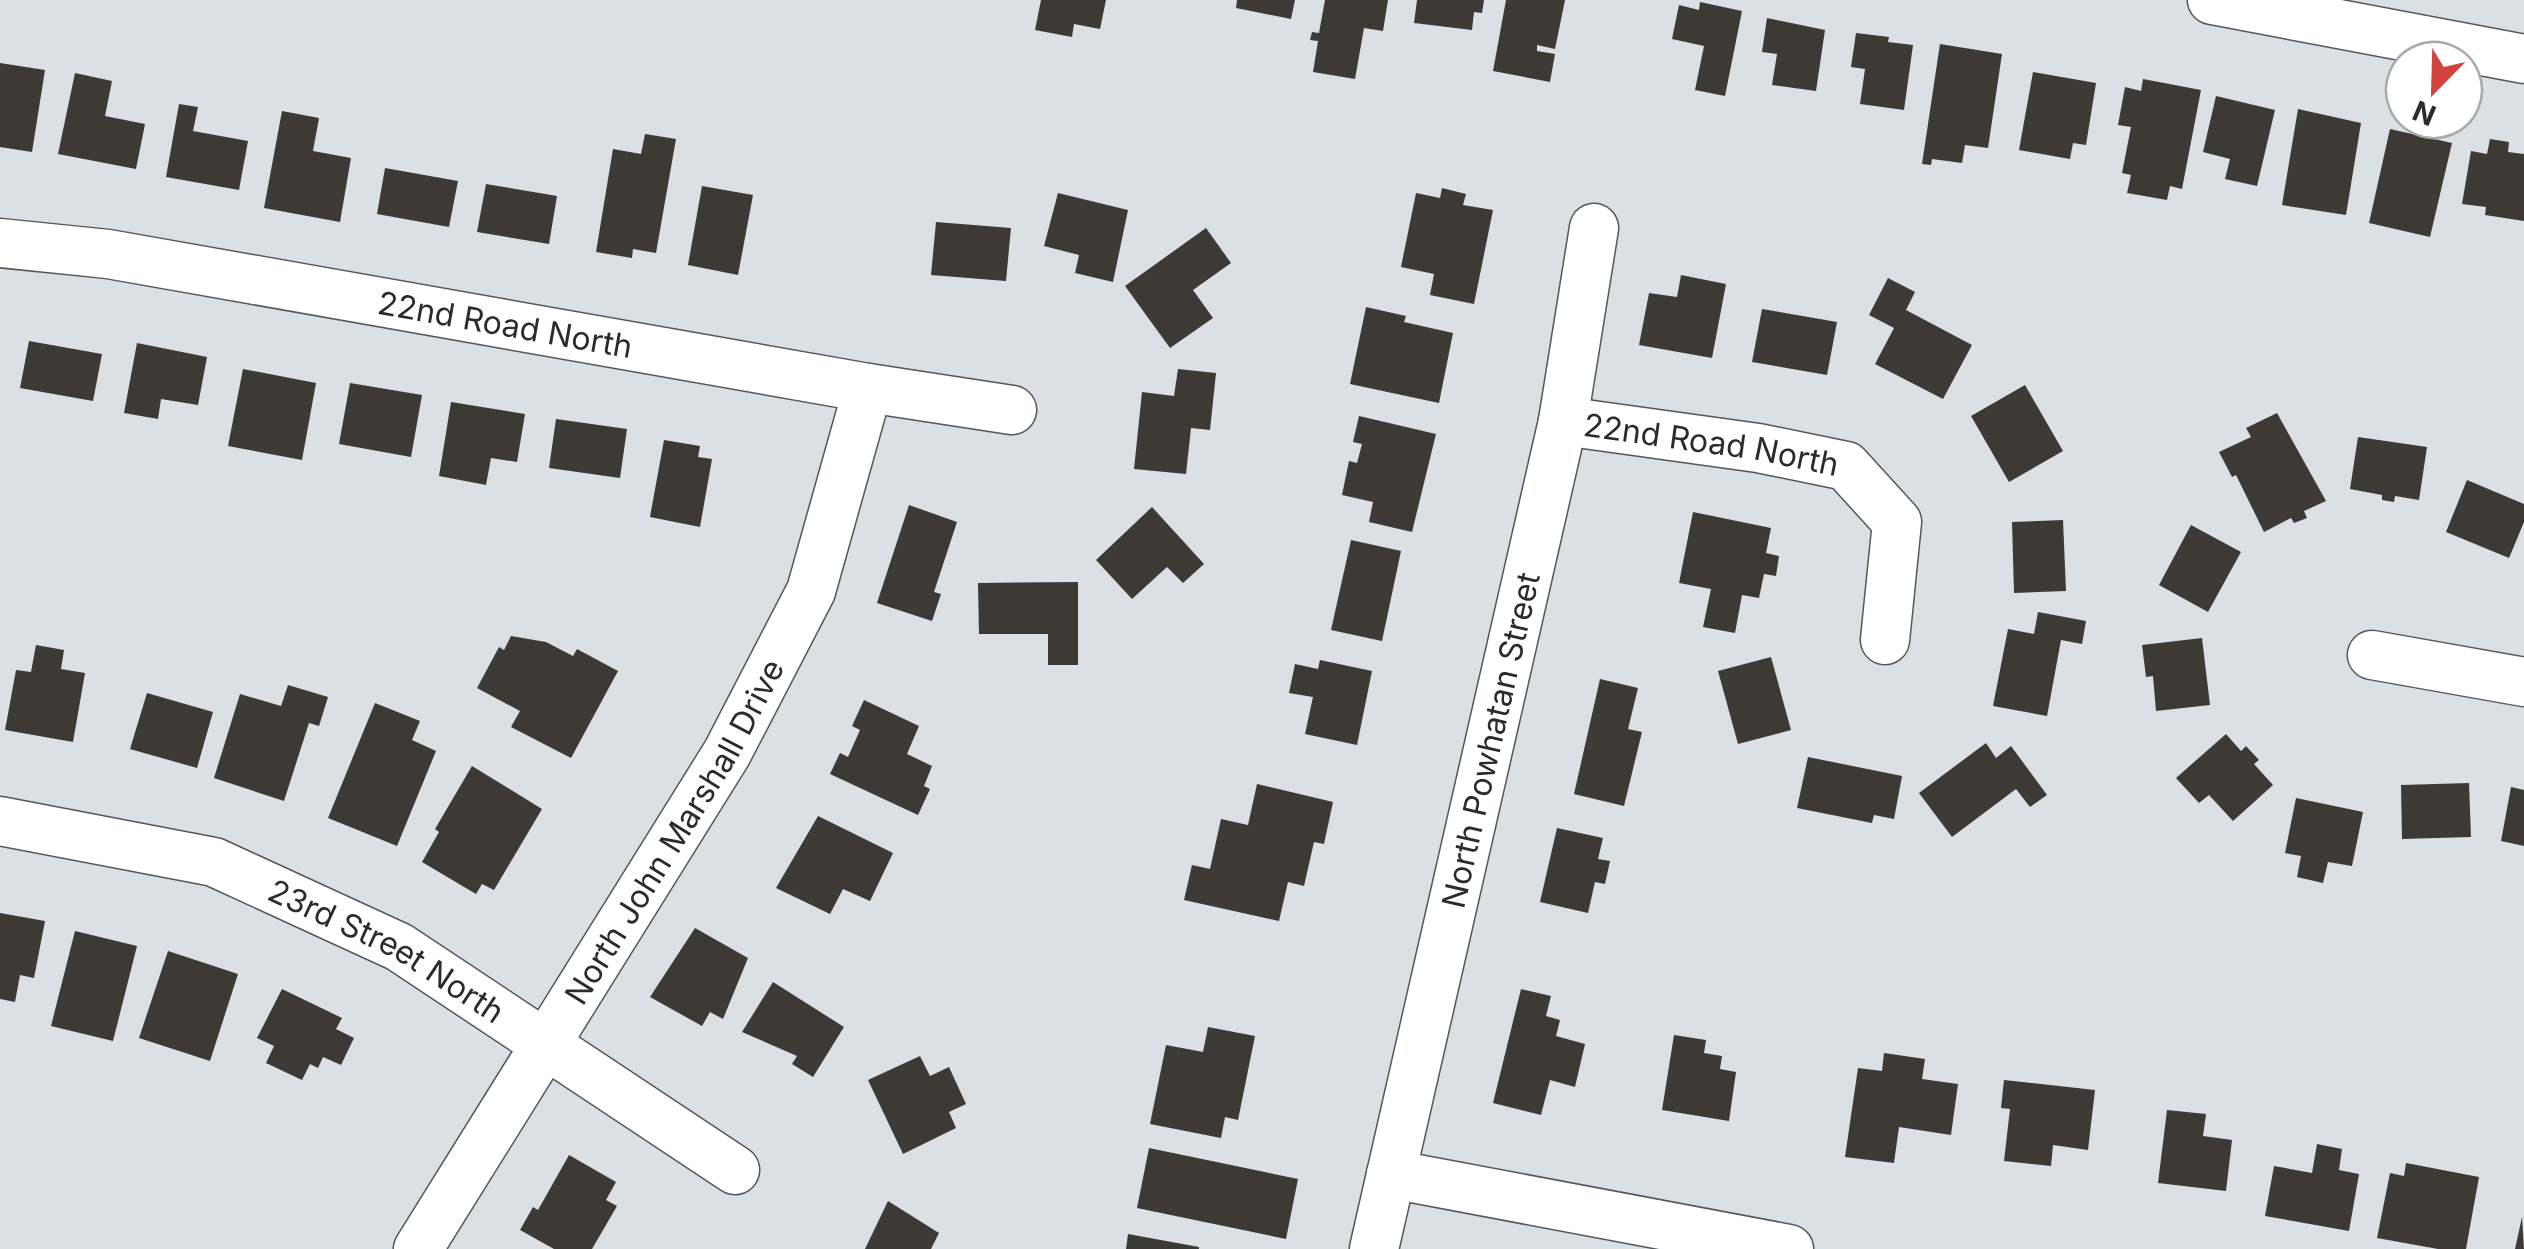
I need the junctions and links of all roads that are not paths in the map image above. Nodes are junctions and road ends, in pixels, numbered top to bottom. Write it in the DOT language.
graph roads {
  1 [pos="2212,0"];
  2 [pos="2524,59"];
  3 [pos="1594,228"];
  4 [pos="0,244"];
  5 [pos="868,388"];
  6 [pos="1012,410"];
  7 [pos="1564,421"];
  8 [pos="1885,640"];
  9 [pos="2372,655"];
  10 [pos="2524,682"];
  11 [pos="0,821"];
  12 [pos="545,1044"];
  13 [pos="735,1170"];
  14 [pos="1390,1174"];
  15 [pos="418,1249"];
  16 [pos="1374,1249"];
  17 [pos="1790,1249"];
  1 -- 2 [label="street"];
  3 -- 7 [label="street, North Powhatan Street"];
  4 -- 5 [label="street, 22nd Road North"];
  5 -- 6 [label="street, 22nd Road North"];
  5 -- 12 [label="street, North John Marshall Drive"];
  7 -- 8 [label="street, 22nd Road North"];
  7 -- 14 [label="street, North Powhatan Street"];
  9 -- 10 [label="street"];
  11 -- 12 [label="street, 23rd Street North"];
  12 -- 13 [label="street, 23rd Street North"];
  12 -- 15 [label="street, North John Marshall Drive"];
  14 -- 16 [label="street, North Powhatan Street"];
  14 -- 17 [label="street"];
}
